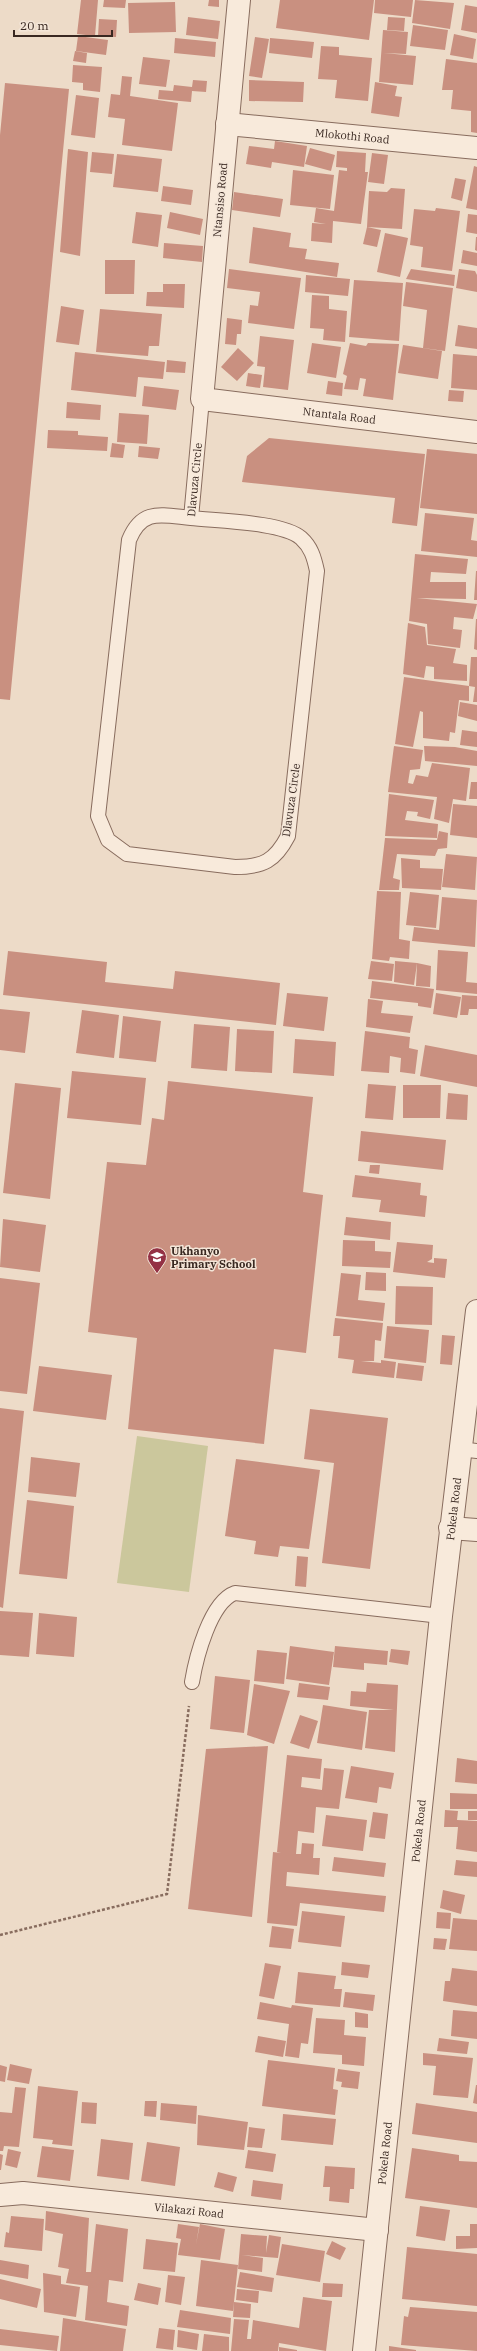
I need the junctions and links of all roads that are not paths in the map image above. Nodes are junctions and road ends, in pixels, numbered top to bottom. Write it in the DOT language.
graph roads {
  1 [pos="239,0"];
  2 [pos="227,124"];
  3 [pos="477,148"];
  4 [pos="202,399"];
  5 [pos="477,432"];
  6 [pos="190,518"];
  7 [pos="477,1311"];
  8 [pos="468,1450"];
  9 [pos="450,1528"];
  10 [pos="477,1530"];
  11 [pos="440,1616"];
  12 [pos="192,1682"];
  13 [pos="0,2194"];
  14 [pos="377,2230"];
  15 [pos="364,2351"];
  1 -- 2 [label="street, Ntansiso Road"];
  2 -- 3 [label="street, Mlokothi Road"];
  2 -- 4 [label="street, Ntansiso Road"];
  4 -- 5 [label="street, Ntantala Road"];
  4 -- 6 [label="lane, Dlavuza Circle"];
  6 -- 6 [label="lane, Dlavuza Circle"];
  7 -- 8 [label="street, Pokela Road"];
  8 -- 9 [label="street, Pokela Road"];
  9 -- 10 [label="street"];
  9 -- 11 [label="street, Pokela Road"];
  11 -- 12 [label="lane"];
  11 -- 14 [label="street, Pokela Road"];
  13 -- 14 [label="street, Vilakazi Road"];
  14 -- 15 [label="street, Pokela Road"];
}
